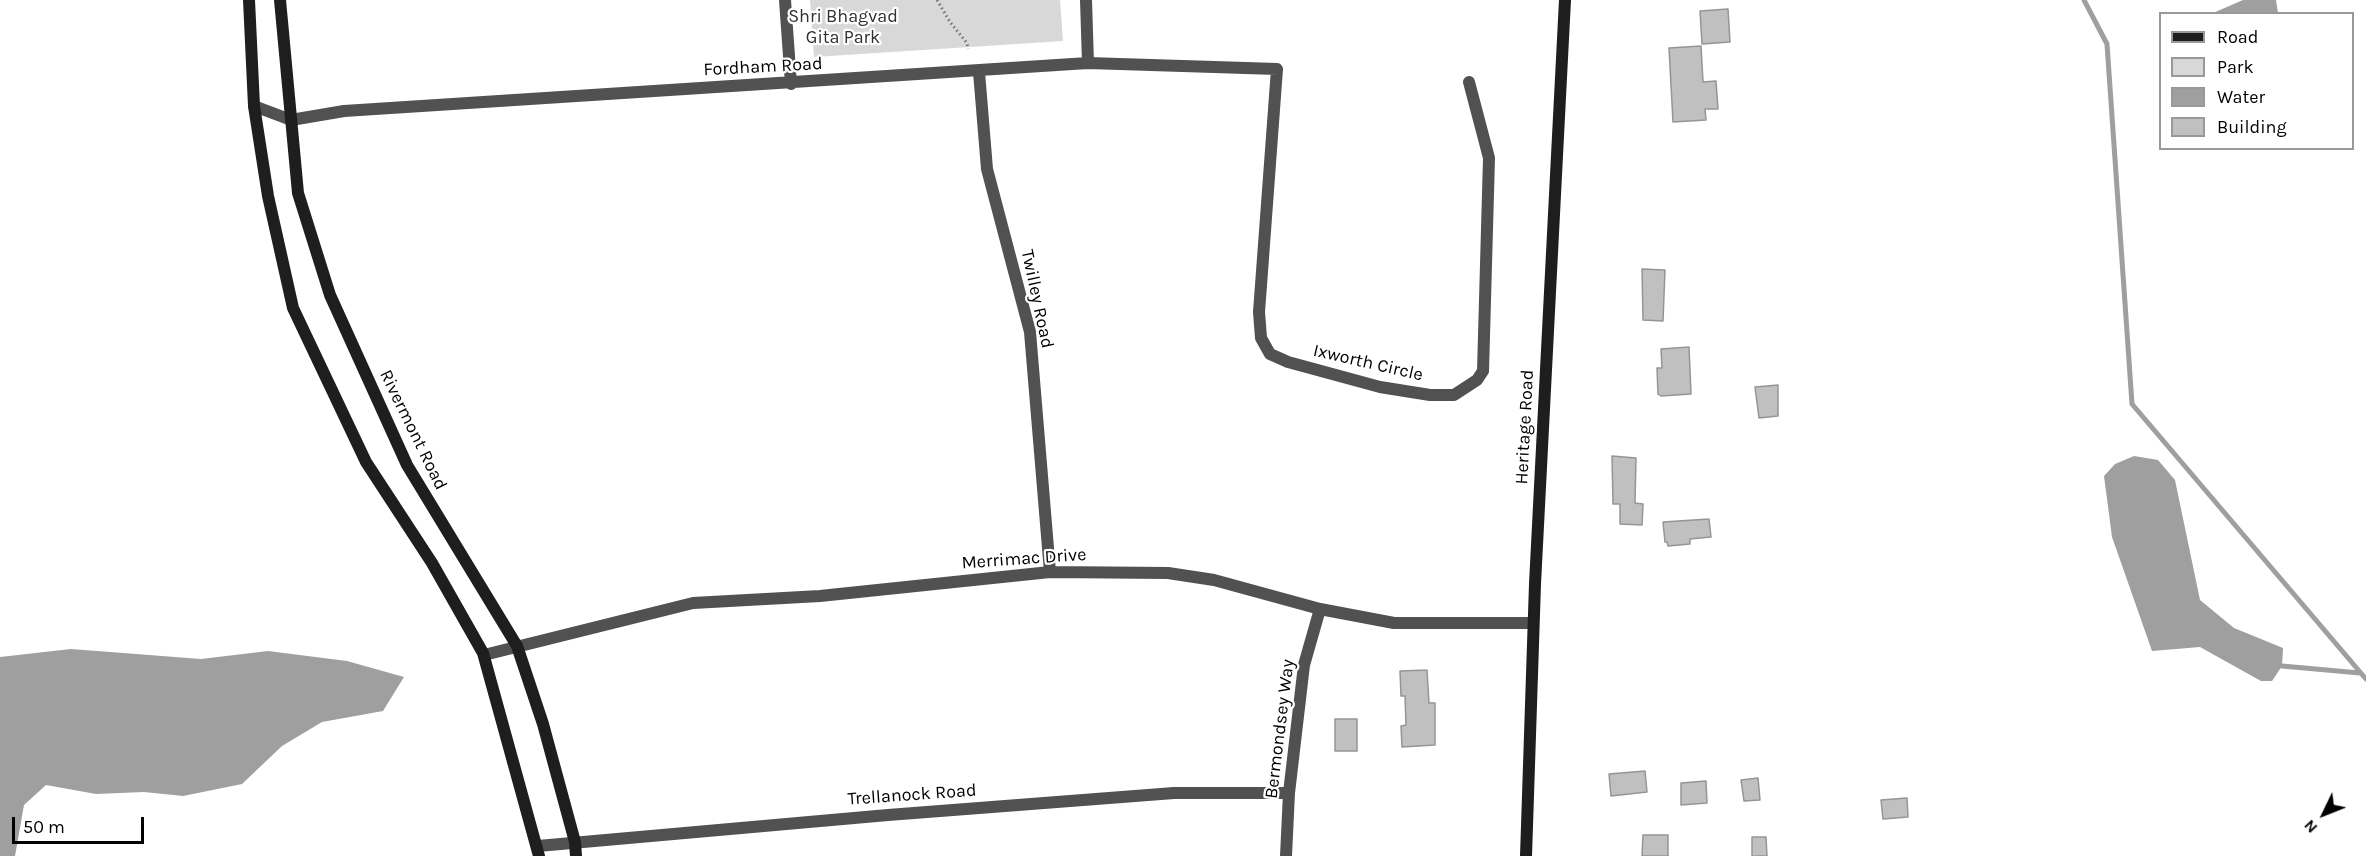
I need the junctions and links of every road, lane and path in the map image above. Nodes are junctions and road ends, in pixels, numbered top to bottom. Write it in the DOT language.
graph roads {
  1 [pos="249,0"];
  2 [pos="280,0"];
  3 [pos="785,0"];
  4 [pos="938,0"];
  5 [pos="1086,0"];
  6 [pos="1565,0"];
  7 [pos="968,49"];
  8 [pos="1088,63"];
  9 [pos="1276,69"];
  10 [pos="979,72"];
  11 [pos="1469,82"];
  12 [pos="791,84"];
  13 [pos="254,106"];
  14 [pos="291,120"];
  15 [pos="1050,572"];
  16 [pos="1320,609"];
  17 [pos="1533,623"];
  18 [pos="517,646"];
  19 [pos="484,656"];
  20 [pos="1289,793"];
  21 [pos="575,842"];
  22 [pos="539,851"];
  23 [pos="576,856"];
  24 [pos="1286,856"];
  25 [pos="1526,856"];
  1 -- 13 [label="street"];
  2 -- 14 [label="street, Rivermont Road"];
  3 -- 12 [label="street"];
  4 -- 7 [label="path"];
  5 -- 8 [label="street"];
  6 -- 17 [label="street, Heritage Road"];
  8 -- 9 [label="street, Fordham Road"];
  8 -- 10 [label="street, Fordham Road"];
  9 -- 11 [label="street, Ixworth Circle"];
  10 -- 12 [label="street, Fordham Road"];
  10 -- 15 [label="street, Twilley Road"];
  12 -- 14 [label="street, Fordham Road"];
  13 -- 14 [label="street"];
  13 -- 19 [label="street"];
  14 -- 18 [label="street, Rivermont Road"];
  15 -- 16 [label="street, Merrimac Drive"];
  15 -- 18 [label="street, Merrimac Drive"];
  16 -- 17 [label="street, Merrimac Drive"];
  16 -- 20 [label="street, Bermondsey Way"];
  17 -- 25 [label="street, Heritage Road"];
  18 -- 19 [label="street, Merrimac Drive"];
  18 -- 21 [label="street, Rivermont Road"];
  19 -- 22 [label="street"];
  20 -- 21 [label="street, Trellanock Road"];
  20 -- 24 [label="street, Bermondsey Way"];
  21 -- 22 [label="street, Trellanock Road"];
  21 -- 23 [label="street, Rivermont Road"];
}
